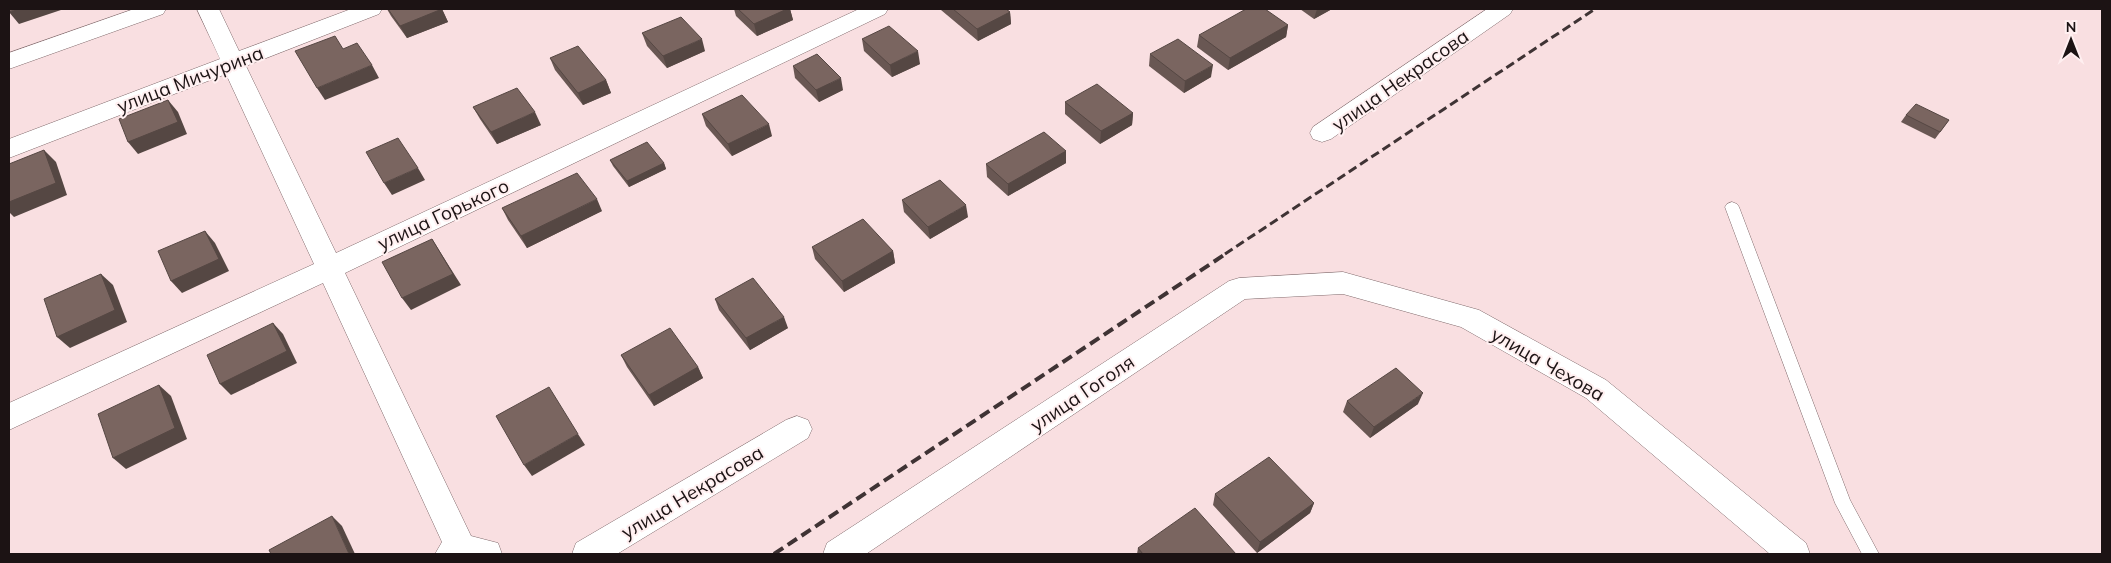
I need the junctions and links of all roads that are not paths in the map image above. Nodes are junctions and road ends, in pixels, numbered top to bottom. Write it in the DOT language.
graph roads {
  1 [pos="151,9"];
  2 [pos="208,9"];
  3 [pos="371,9"];
  4 [pos="877,9"];
  5 [pos="1502,9"];
  6 [pos="9,61"];
  7 [pos="234,62"];
  8 [pos="1322,133"];
  9 [pos="9,148"];
  10 [pos="1732,207"];
  11 [pos="330,268"];
  12 [pos="1343,282"];
  13 [pos="9,417"];
  14 [pos="796,429"];
  15 [pos="466,552"];
  16 [pos="588,554"];
  17 [pos="839,554"];
  18 [pos="1794,554"];
  19 [pos="1870,554"];
  1 -- 6 [label="street"];
  2 -- 7 [label="street"];
  3 -- 7 [label="street, улица Мичурина"];
  4 -- 11 [label="street, улица Горького"];
  5 -- 8 [label="street, улица Некрасова"];
  7 -- 9 [label="street, улица Мичурина"];
  7 -- 11 [label="street"];
  10 -- 19 [label="lane"];
  11 -- 13 [label="street, улица Горького"];
  11 -- 15 [label="street"];
  12 -- 17 [label="street, улица Гоголя"];
  12 -- 18 [label="street, улица Чехова"];
  14 -- 16 [label="street, улица Некрасова"];
}
